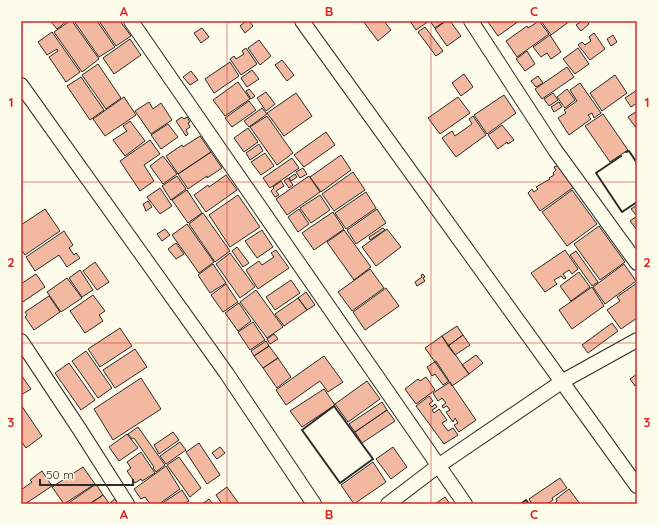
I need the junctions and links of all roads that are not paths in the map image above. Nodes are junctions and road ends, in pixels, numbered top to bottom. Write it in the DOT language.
graph roads {
  1 [pos="131,21"];
  2 [pos="302,21"];
  3 [pos="470,21"];
  4 [pos="21,85"];
  5 [pos="637,263"];
  6 [pos="637,340"];
  7 [pos="21,341"];
  8 [pos="563,382"];
  9 [pos="438,466"];
  10 [pos="637,486"];
  11 [pos="127,504"];
  12 [pos="314,504"];
  13 [pos="388,504"];
  14 [pos="465,504"];
  1 -- 9 [label="street"];
  2 -- 8 [label="street"];
  3 -- 5 [label="street"];
  4 -- 12 [label="street"];
  6 -- 8 [label="street"];
  7 -- 11 [label="street"];
  8 -- 9 [label="street"];
  8 -- 10 [label="street"];
  9 -- 13 [label="street"];
  9 -- 14 [label="street"];
}
